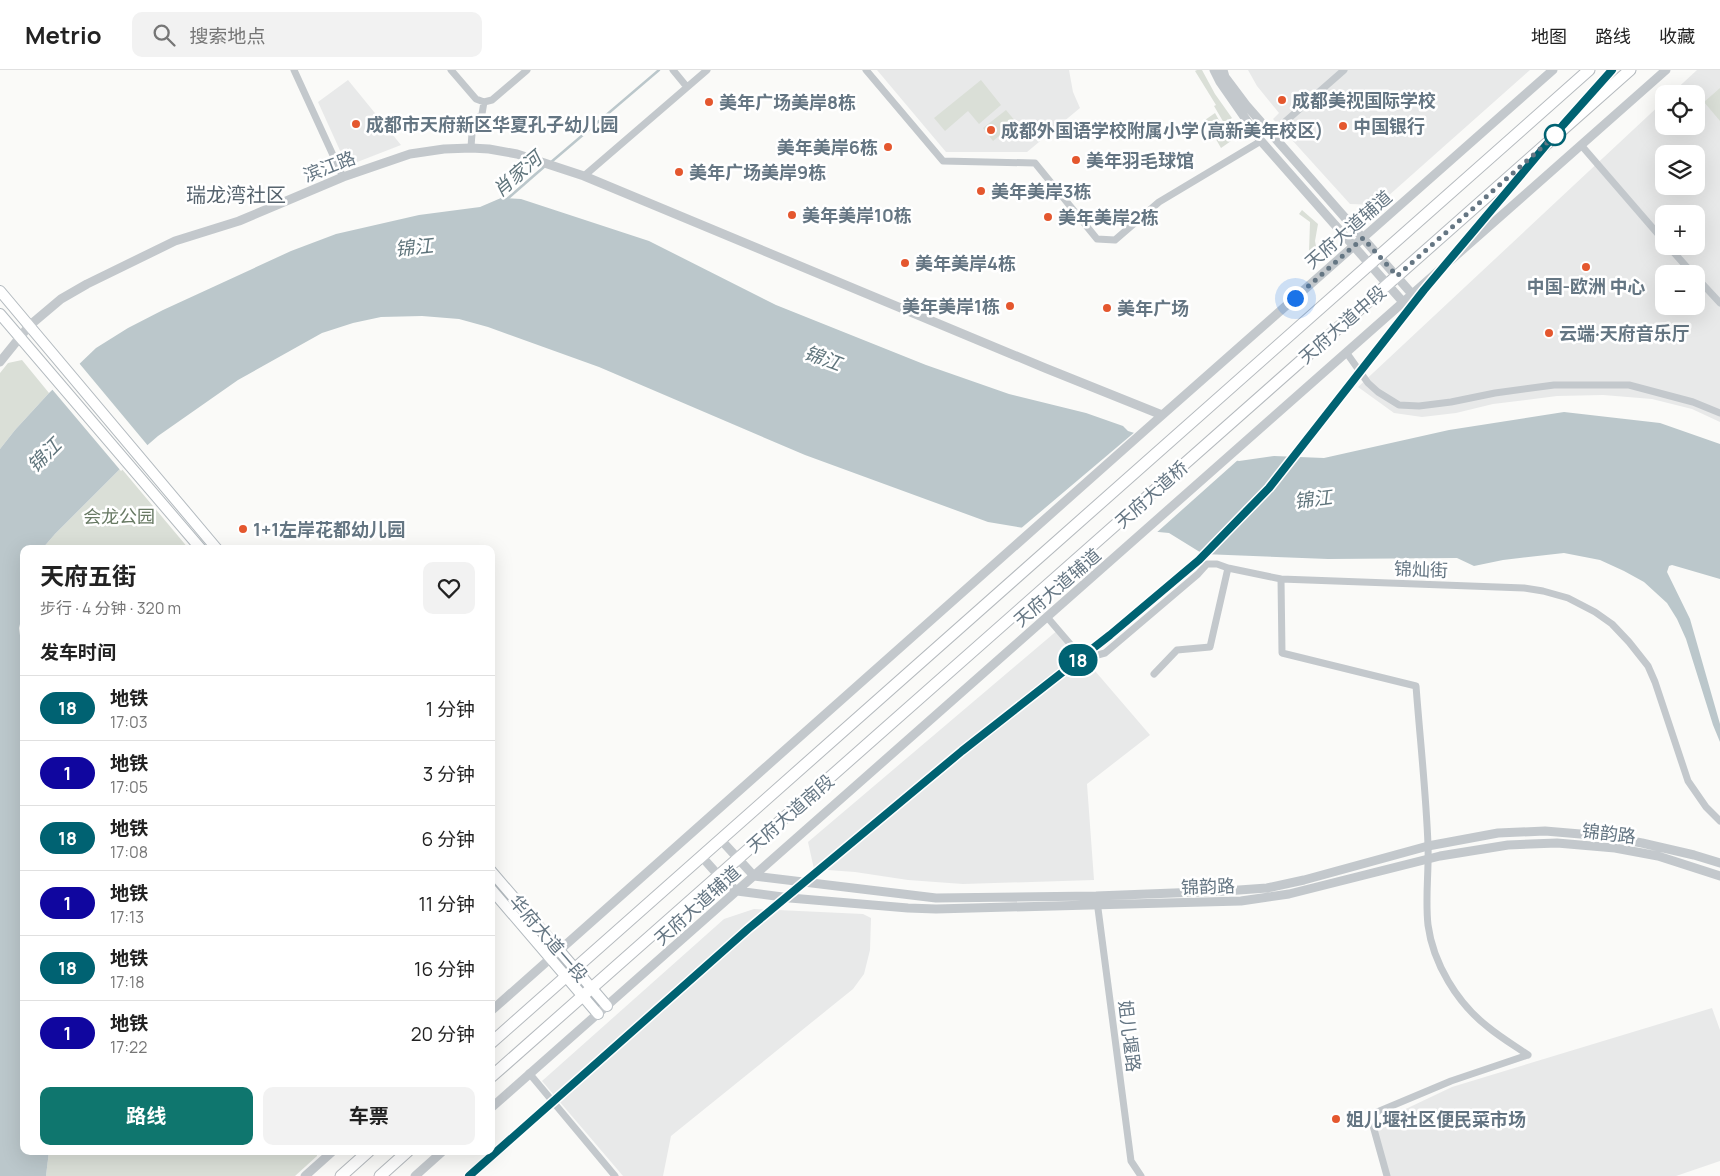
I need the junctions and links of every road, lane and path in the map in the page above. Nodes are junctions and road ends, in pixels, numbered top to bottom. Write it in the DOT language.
graph roads {
  1 [pos="294,70"];
  2 [pos="451,70"];
  3 [pos="527,70"];
  4 [pos="673,70"];
  5 [pos="707,70"];
  6 [pos="866,70"];
  7 [pos="1214,70"];
  8 [pos="1223,70"];
  9 [pos="1344,70"];
  10 [pos="1554,70"];
  11 [pos="1589,70"];
  12 [pos="1630,70"];
  13 [pos="1666,70"];
  14 [pos="688,87"];
  15 [pos="484,102"];
  16 [pos="1271,134"];
  17 [pos="1261,141"];
  18 [pos="1581,145"];
  19 [pos="470,148"];
  20 [pos="584,176"];
  21 [pos="343,177"];
  22 [pos="1655,231"];
  23 [pos="1363,238"];
  24 [pos="1354,246"];
  25 [pos="1676,255"];
  26 [pos="1379,256"];
  27 [pos="1370,264"];
  28 [pos="1685,265"];
  29 [pos="1397,276"];
  30 [pos="1388,284"];
  31 [pos="1705,287"];
  32 [pos="0,291"];
  33 [pos="1412,294"];
  34 [pos="1403,302"];
  35 [pos="1720,303"];
  36 [pos="0,314"];
  37 [pos="29,326"];
  38 [pos="19,337"];
  39 [pos="1346,352"];
  40 [pos="0,362"];
  41 [pos="1720,413"];
  42 [pos="1162,415"];
  43 [pos="1212,439"];
  44 [pos="198,545"];
  45 [pos="215,545"];
  46 [pos="1049,548"];
  47 [pos="1089,548"];
  48 [pos="1228,568"];
  49 [pos="1281,579"];
  50 [pos="1047,617"];
  51 [pos="1154,674"];
  52 [pos="1720,821"];
  53 [pos="722,840"];
  54 [pos="1428,846"];
  55 [pos="702,857"];
  56 [pos="738,859"];
  57 [pos="1428,859"];
  58 [pos="1720,863"];
  59 [pos="495,876"];
  60 [pos="719,876"];
  61 [pos="754,876"];
  62 [pos="1720,876"];
  63 [pos="737,891"];
  64 [pos="495,894"];
  65 [pos="1096,896"];
  66 [pos="1098,906"];
  67 [pos="559,950"];
  68 [pos="550,958"];
  69 [pos="571,973"];
  70 [pos="588,992"];
  71 [pos="607,1006"];
  72 [pos="495,1007"];
  73 [pos="598,1014"];
  74 [pos="495,1040"];
  75 [pos="495,1073"];
  76 [pos="530,1073"];
  77 [pos="495,1104"];
  78 [pos="329,1155"];
  79 [pos="365,1155"];
  80 [pos="404,1155"];
  81 [pos="438,1155"];
  82 [pos="305,1176"];
  83 [pos="341,1176"];
  84 [pos="380,1176"];
  85 [pos="415,1176"];
  86 [pos="615,1176"];
  87 [pos="1141,1176"];
  88 [pos="1387,1176"];
  1 -- 21 [label="street"];
  2 -- 15 [label="street"];
  3 -- 15 [label="street"];
  4 -- 14 [label="street"];
  5 -- 14 [label="street"];
  6 -- 17 [label="street"];
  7 -- 17 [label="street"];
  8 -- 16 [label="street"];
  9 -- 16 [label="street"];
  10 -- 23 [label="street, 天府大道辅道"];
  11 -- 26 [label="main road, 天府大道中段"];
  12 -- 29 [label="main road, 天府大道中段"];
  13 -- 18 [label="street, 天府大道辅道"];
  14 -- 20 [label="street"];
  15 -- 19 [label="street"];
  16 -- 23 [label="street"];
  17 -- 24 [label="street"];
  18 -- 22 [label="street"];
  18 -- 33 [label="street, 天府大道辅道"];
  19 -- 20 [label="street, 滨江路"];
  19 -- 21 [label="street, 滨江路"];
  20 -- 42 [label="street, 滨江路"];
  21 -- 37 [label="street, 滨江路"];
  23 -- 24 [label="street, 天府大道辅道"];
  23 -- 26 [label="street"];
  24 -- 27 [label="street"];
  24 -- 42 [label="street, 天府大道辅道"];
  25 -- 28 [label="street"];
  26 -- 27 [label="main road, 天府大道中段"];
  26 -- 29 [label="street"];
  27 -- 30 [label="street"];
  27 -- 46 [label="main road, 天府大道中段"];
  29 -- 30 [label="main road, 天府大道中段"];
  29 -- 33 [label="street"];
  30 -- 34 [label="street"];
  30 -- 43 [label="main road, 天府大道中段"];
  31 -- 35 [label="street"];
  32 -- 37 [label="main road"];
  33 -- 34 [label="street, 天府大道辅道"];
  34 -- 39 [label="street, 天府大道辅道"];
  36 -- 38 [label="main road"];
  37 -- 38 [label="street, 滨江路"];
  37 -- 45 [label="main road"];
  38 -- 40 [label="street, 滨江路"];
  38 -- 44 [label="main road"];
  39 -- 41 [label="street"];
  39 -- 50 [label="street, 天府大道辅道"];
  42 -- 67 [label="street, 天府大道辅道"];
  43 -- 47 [label="main road, 天府大道桥"];
  46 -- 53 [label="main road, 天府大道南段"];
  47 -- 56 [label="main road, 天府大道南段"];
  48 -- 49 [label="street, 锦灿街"];
  48 -- 50 [label="street, 锦灿街"];
  48 -- 51 [label="street"];
  49 -- 52 [label="street, 锦灿街"];
  49 -- 54 [label="street"];
  50 -- 61 [label="street, 天府大道辅道"];
  53 -- 55 [label="main road, 天府大道南段"];
  53 -- 56 [label="street"];
  54 -- 57 [label="street"];
  54 -- 58 [label="street, 锦韵路"];
  54 -- 65 [label="street, 锦韵路"];
  55 -- 60 [label="street"];
  55 -- 69 [label="main road, 天府大道南段"];
  56 -- 60 [label="main road, 天府大道南段"];
  56 -- 61 [label="street"];
  57 -- 62 [label="street, 锦韵路"];
  57 -- 66 [label="street, 锦韵路"];
  57 -- 88 [label="street"];
  59 -- 67 [label="main road, 华府大道一段"];
  60 -- 63 [label="street"];
  60 -- 70 [label="main road, 天府大道南段"];
  61 -- 63 [label="street, 天府大道辅道"];
  61 -- 65 [label="street, 锦韵路"];
  63 -- 66 [label="street, 锦韵路"];
  63 -- 71 [label="street, 天府大道辅道"];
  64 -- 68 [label="main road"];
  65 -- 66 [label="street, 姐儿堰路"];
  66 -- 87 [label="street, 姐儿堰路"];
  67 -- 68 [label="street, 天府大道辅道"];
  67 -- 69 [label="main road, 华府大道一段"];
  68 -- 69 [label="main road"];
  68 -- 72 [label="street, 天府大道辅道"];
  69 -- 70 [label="main road"];
  69 -- 74 [label="main road, 天府大道南段"];
  70 -- 71 [label="main road, 华府大道一段"];
  70 -- 73 [label="main road"];
  70 -- 75 [label="main road, 天府大道南段"];
  71 -- 73 [label="street, 天府大道辅道"];
  73 -- 76 [label="street, 天府大道辅道"];
  76 -- 77 [label="street, 天府大道辅道"];
  76 -- 86 [label="street"];
  78 -- 82 [label="street"];
  79 -- 83 [label="main road"];
  80 -- 84 [label="main road"];
  81 -- 85 [label="street"];
}
